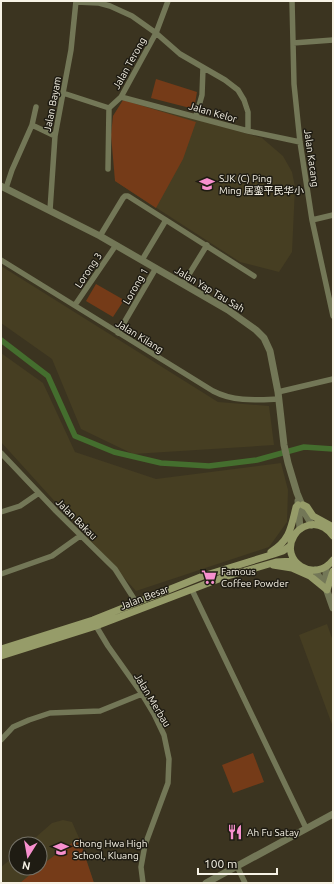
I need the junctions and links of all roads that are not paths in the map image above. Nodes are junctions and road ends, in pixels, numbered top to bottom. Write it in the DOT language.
graph roads {
  1 [pos="76,1"];
  2 [pos="168,1"];
  3 [pos="292,1"];
  4 [pos="111,3"];
  5 [pos="156,33"];
  6 [pos="333,40"];
  7 [pos="293,43"];
  8 [pos="203,68"];
  9 [pos="62,93"];
  10 [pos="121,97"];
  11 [pos="36,107"];
  12 [pos="109,108"];
  13 [pos="196,116"];
  14 [pos="32,125"];
  15 [pos="248,131"];
  16 [pos="54,136"];
  17 [pos="300,142"];
  18 [pos="108,169"];
  19 [pos="3,187"];
  20 [pos="50,210"];
  21 [pos="333,215"];
  22 [pos="166,220"];
  23 [pos="312,220"];
  24 [pos="100,236"];
  25 [pos="116,245"];
  26 [pos="207,245"];
  27 [pos="1,260"];
  28 [pos="142,260"];
  29 [pos="156,268"];
  30 [pos="254,276"];
  31 [pos="183,284"];
  32 [pos="75,305"];
  33 [pos="333,316"];
  34 [pos="118,333"];
  35 [pos="333,379"];
  36 [pos="279,396"];
  37 [pos="1,453"];
  38 [pos="39,493"];
  39 [pos="300,505"];
  40 [pos="1,512"];
  41 [pos="312,525"];
  42 [pos="333,527"];
  43 [pos="300,529"];
  44 [pos="80,536"];
  45 [pos="333,536"];
  46 [pos="290,546"];
  47 [pos="333,560"];
  48 [pos="264,561"];
  49 [pos="294,561"];
  50 [pos="326,567"];
  51 [pos="315,570"];
  52 [pos="333,571"];
  53 [pos="1,574"];
  54 [pos="326,589"];
  55 [pos="192,590"];
  56 [pos="136,602"];
  57 [pos="333,608"];
  58 [pos="96,626"];
  59 [pos="1,649"];
  60 [pos="1,656"];
  61 [pos="142,694"];
  62 [pos="1,740"];
  63 [pos="333,814"];
  64 [pos="306,828"];
  65 [pos="237,866"];
  66 [pos="144,883"];
  67 [pos="206,883"];
  68 [pos="245,883"];
  1 -- 4 [label="street"];
  1 -- 9 [label="street, Jalan Bayam"];
  2 -- 5 [label="street, Jalan Terong"];
  3 -- 7 [label="street, Jalan Kacang"];
  4 -- 5 [label="street"];
  5 -- 8 [label="street"];
  5 -- 10 [label="street, Jalan Terong"];
  6 -- 7 [label="street"];
  7 -- 17 [label="street, Jalan Kacang"];
  8 -- 13 [label="street"];
  8 -- 15 [label="street"];
  9 -- 12 [label="street"];
  9 -- 16 [label="street, Jalan Bayam"];
  10 -- 12 [label="street, Jalan Terong"];
  10 -- 13 [label="street, Jalan Kelor"];
  11 -- 14 [label="street"];
  12 -- 18 [label="street"];
  13 -- 15 [label="street, Jalan Kelor"];
  14 -- 16 [label="street"];
  14 -- 19 [label="street"];
  15 -- 17 [label="street, Jalan Kelor"];
  16 -- 20 [label="street, Jalan Bayam"];
  17 -- 23 [label="street, Jalan Kacang"];
  19 -- 20 [label="street, Jalan Yap Tau Sah"];
  20 -- 24 [label="street, Jalan Yap Tau Sah"];
  21 -- 23 [label="street"];
  22 -- 24 [label="street"];
  22 -- 26 [label="street"];
  22 -- 28 [label="street"];
  23 -- 33 [label="street, Jalan Kacang"];
  24 -- 25 [label="street, Jalan Yap Tau Sah"];
  25 -- 28 [label="street, Jalan Yap Tau Sah"];
  25 -- 32 [label="street, Lorong 3"];
  26 -- 30 [label="street"];
  26 -- 31 [label="street"];
  27 -- 32 [label="street, Jalan Kilang"];
  28 -- 29 [label="street, Jalan Yap Tau Sah"];
  29 -- 31 [label="street, Jalan Yap Tau Sah"];
  29 -- 34 [label="street, Lorong 1"];
  31 -- 36 [label="street, Jalan Yap Tau Sah"];
  32 -- 34 [label="street, Jalan Kilang"];
  34 -- 36 [label="street, Jalan Kilang"];
  35 -- 36 [label="street, Jalan Kilang"];
  36 -- 39 [label="street, Jalan Yap Tau Sah"];
  37 -- 38 [label="street, Jalan Bakau"];
  38 -- 40 [label="street"];
  38 -- 44 [label="street, Jalan Bakau"];
  39 -- 41 [label="street, Jalan Yap Tau Sah"];
  39 -- 42 [label="main road"];
  39 -- 43 [label="street, Jalan Yap Tau Sah"];
  39 -- 48 [label="main road"];
  41 -- 43 [label="main road"];
  41 -- 45 [label="main road"];
  43 -- 46 [label="main road"];
  44 -- 53 [label="street"];
  44 -- 56 [label="street, Jalan Bakau"];
  46 -- 48 [label="main road, Jalan Besar"];
  46 -- 49 [label="main road"];
  47 -- 50 [label="main road"];
  48 -- 49 [label="main road, Jalan Besar"];
  48 -- 54 [label="main road"];
  48 -- 55 [label="main road, Jalan Besar"];
  48 -- 56 [label="main road, Jalan Besar"];
  49 -- 51 [label="main road, Jalan Besar"];
  50 -- 51 [label="main road"];
  50 -- 54 [label="street"];
  51 -- 54 [label="street"];
  52 -- 54 [label="main road"];
  54 -- 57 [label="street"];
  55 -- 58 [label="main road, Jalan Besar"];
  55 -- 64 [label="street"];
  56 -- 59 [label="main road, Jalan Besar"];
  58 -- 60 [label="main road, Jalan Besar"];
  58 -- 61 [label="street, Jalan Merbau"];
  61 -- 62 [label="street"];
  61 -- 66 [label="street, Jalan Merbau"];
  63 -- 64 [label="street"];
  64 -- 65 [label="street"];
  65 -- 67 [label="street"];
  65 -- 68 [label="street"];
}
